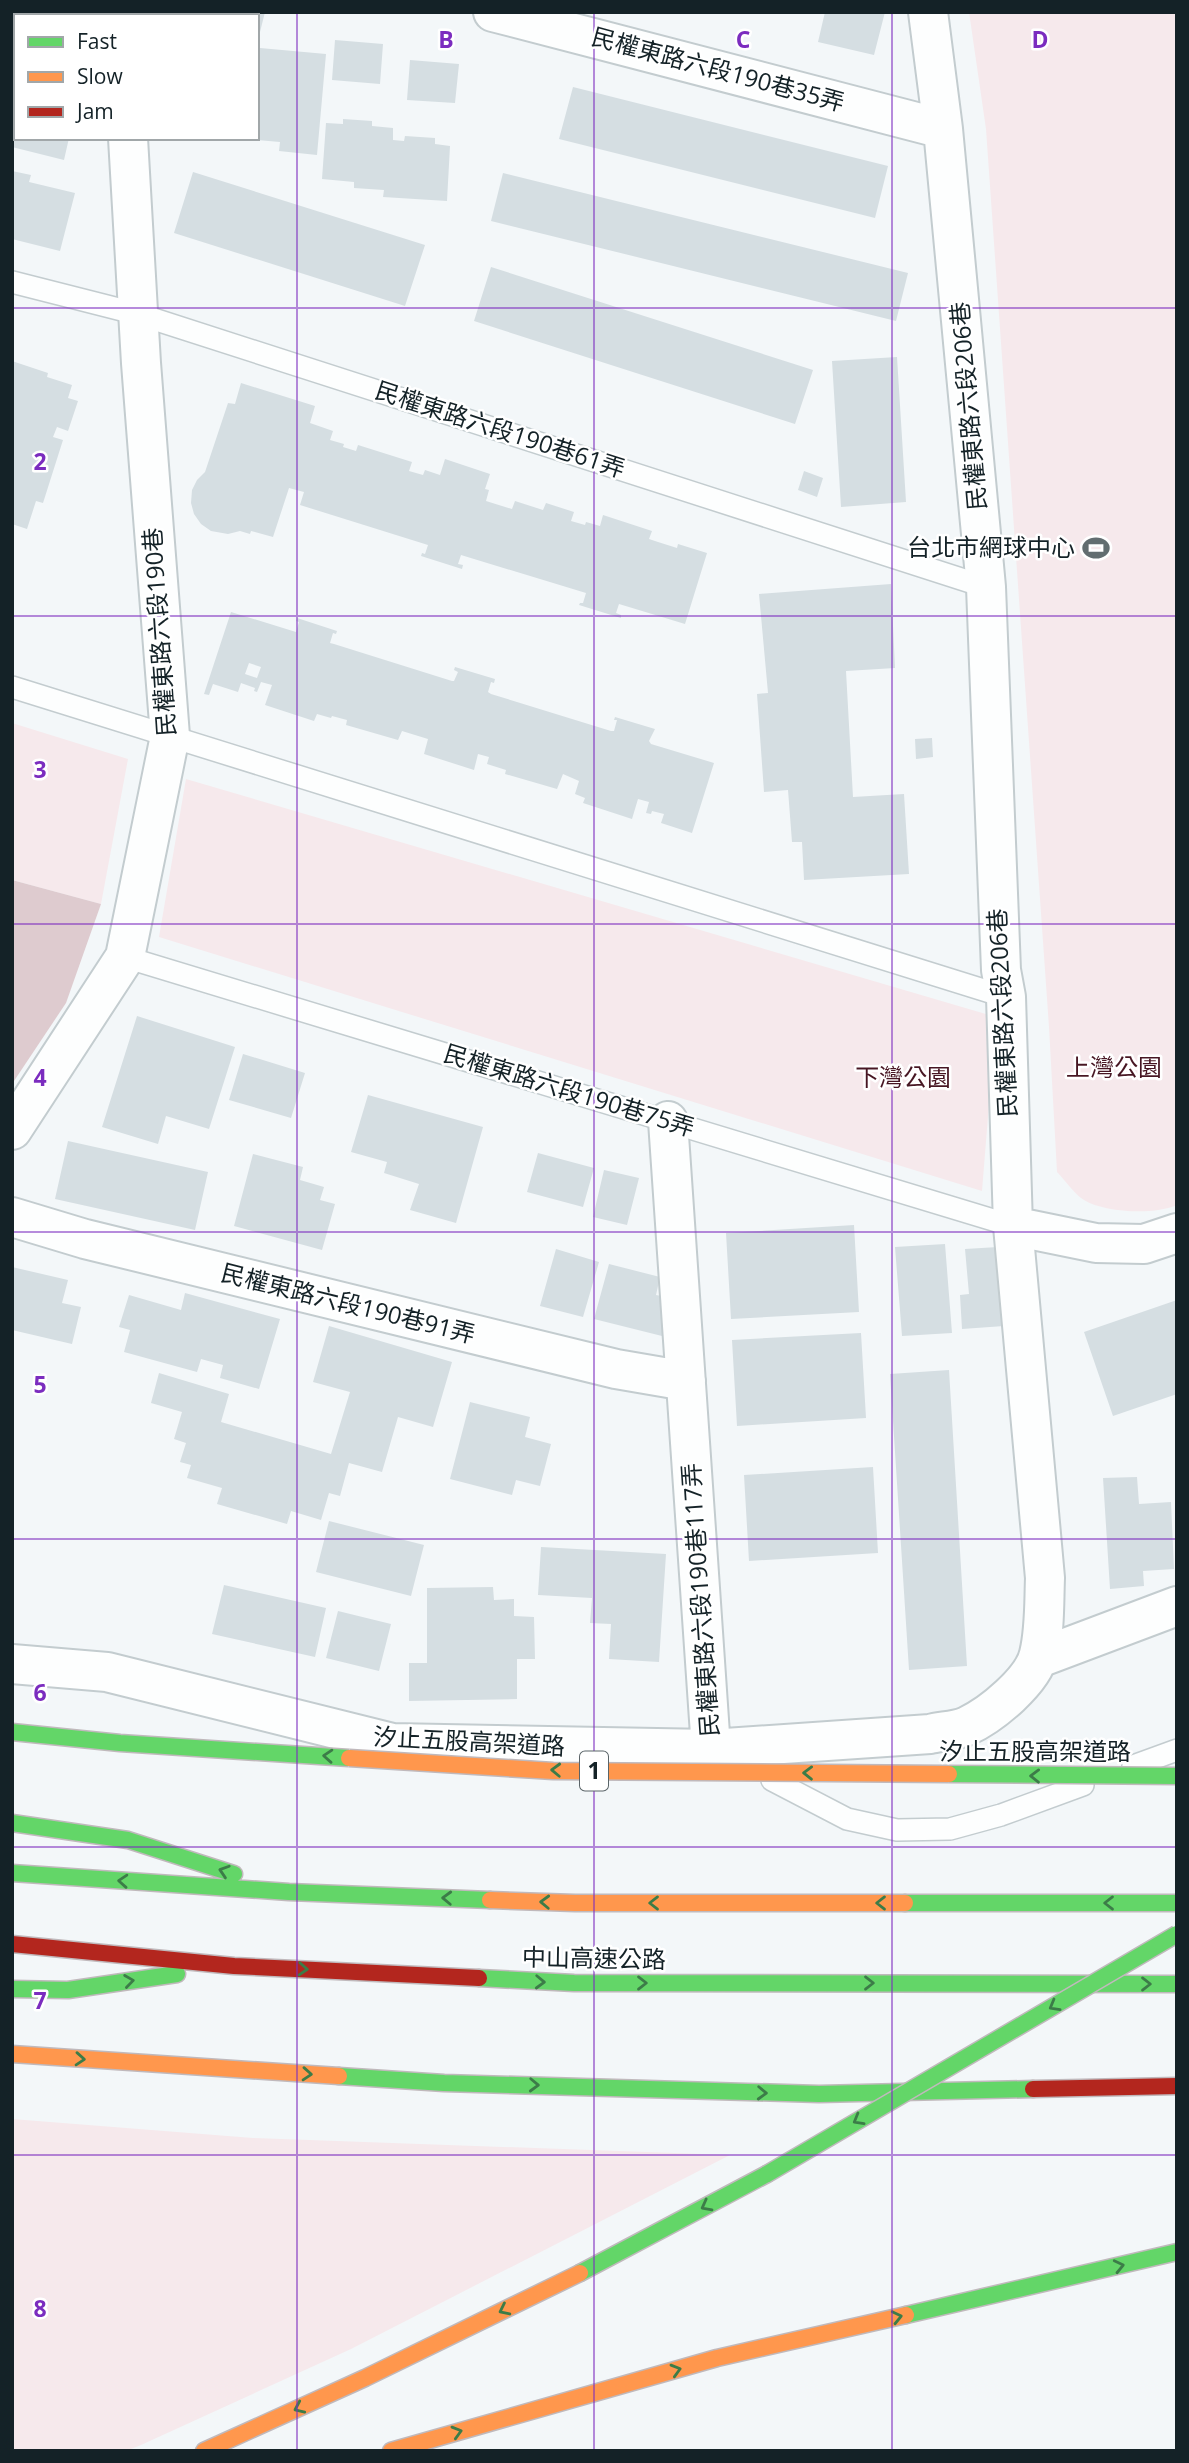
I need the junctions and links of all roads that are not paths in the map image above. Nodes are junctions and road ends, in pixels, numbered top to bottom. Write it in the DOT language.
graph roads {
  1 [pos="493,12"];
  2 [pos="928,12"];
  3 [pos="554,20"];
  4 [pos="943,129"];
  5 [pos="128,140"];
  6 [pos="12,282"];
  7 [pos="138,314"];
  8 [pos="986,587"];
  9 [pos="12,687"];
  10 [pos="170,736"];
  11 [pos="125,957"];
  12 [pos="1006,997"];
  13 [pos="668,1121"];
  14 [pos="12,1130"];
  15 [pos="12,1217"];
  16 [pos="1013,1226"];
  17 [pos="1177,1233"];
  18 [pos="686,1381"];
  19 [pos="1177,1606"];
  20 [pos="1039,1658"];
  21 [pos="12,1664"];
  22 [pos="12,1731"];
  23 [pos="711,1749"];
  24 [pos="1177,1750"];
  25 [pos="1177,1776"];
  26 [pos="12,1824"];
  27 [pos="12,1873"];
  28 [pos="289,1892"];
  29 [pos="1177,1903"];
  30 [pos="1177,1934"];
  31 [pos="12,1944"];
  32 [pos="234,1966"];
  33 [pos="1177,1984"];
  34 [pos="12,1989"];
  35 [pos="12,2054"];
  36 [pos="1177,2086"];
  37 [pos="1177,2252"];
  38 [pos="204,2451"];
  39 [pos="391,2451"];
  1 -- 3 [label="street, 民權東路六段190巷35弄"];
  2 -- 4 [label="street, 民權東路六段206巷"];
  3 -- 4 [label="street, 民權東路六段190巷35弄"];
  4 -- 8 [label="street, 民權東路六段206巷"];
  5 -- 7 [label="street, 民權東路六段190巷"];
  6 -- 7 [label="lane, 民權東路六段190巷61弄"];
  7 -- 8 [label="lane, 民權東路六段190巷61弄"];
  7 -- 10 [label="street, 民權東路六段190巷"];
  8 -- 12 [label="street, 民權東路六段206巷"];
  9 -- 10 [label="lane"];
  10 -- 11 [label="street, 民權東路六段190巷"];
  10 -- 12 [label="lane"];
  11 -- 13 [label="lane, 民權東路六段190巷75弄"];
  11 -- 14 [label="street, 民權東路六段190巷"];
  12 -- 16 [label="street, 民權東路六段206巷"];
  13 -- 16 [label="lane, 民權東路六段190巷75弄"];
  13 -- 18 [label="street, 民權東路六段190巷117弄"];
  15 -- 18 [label="street, 民權東路六段190巷91弄"];
  16 -- 17 [label="street"];
  16 -- 20 [label="street, 民權東路六段206巷"];
  18 -- 23 [label="street, 民權東路六段190巷117弄"];
  19 -- 20 [label="street"];
  20 -- 23 [label="street, 民權東路六段206巷"];
  21 -- 23 [label="street, 民權東路六段190巷117弄"];
  25 -- 22 [label="highway, 汐止五股高架道路 / 1, one-way, bridge"];
  23 -- 24 [label="lane"];
  28 -- 26 [label="highway, one-way"];
  28 -- 27 [label="highway, one-way"];
  29 -- 28 [label="highway, one-way"];
  30 -- 38 [label="highway, one-way, bridge"];
  31 -- 32 [label="highway, 中山高速公路"];
  32 -- 33 [label="highway, 中山高速公路, one-way"];
  34 -- 32 [label="highway, one-way"];
  35 -- 36 [label="highway, one-way, bridge"];
  39 -- 37 [label="highway, one-way"];
}
